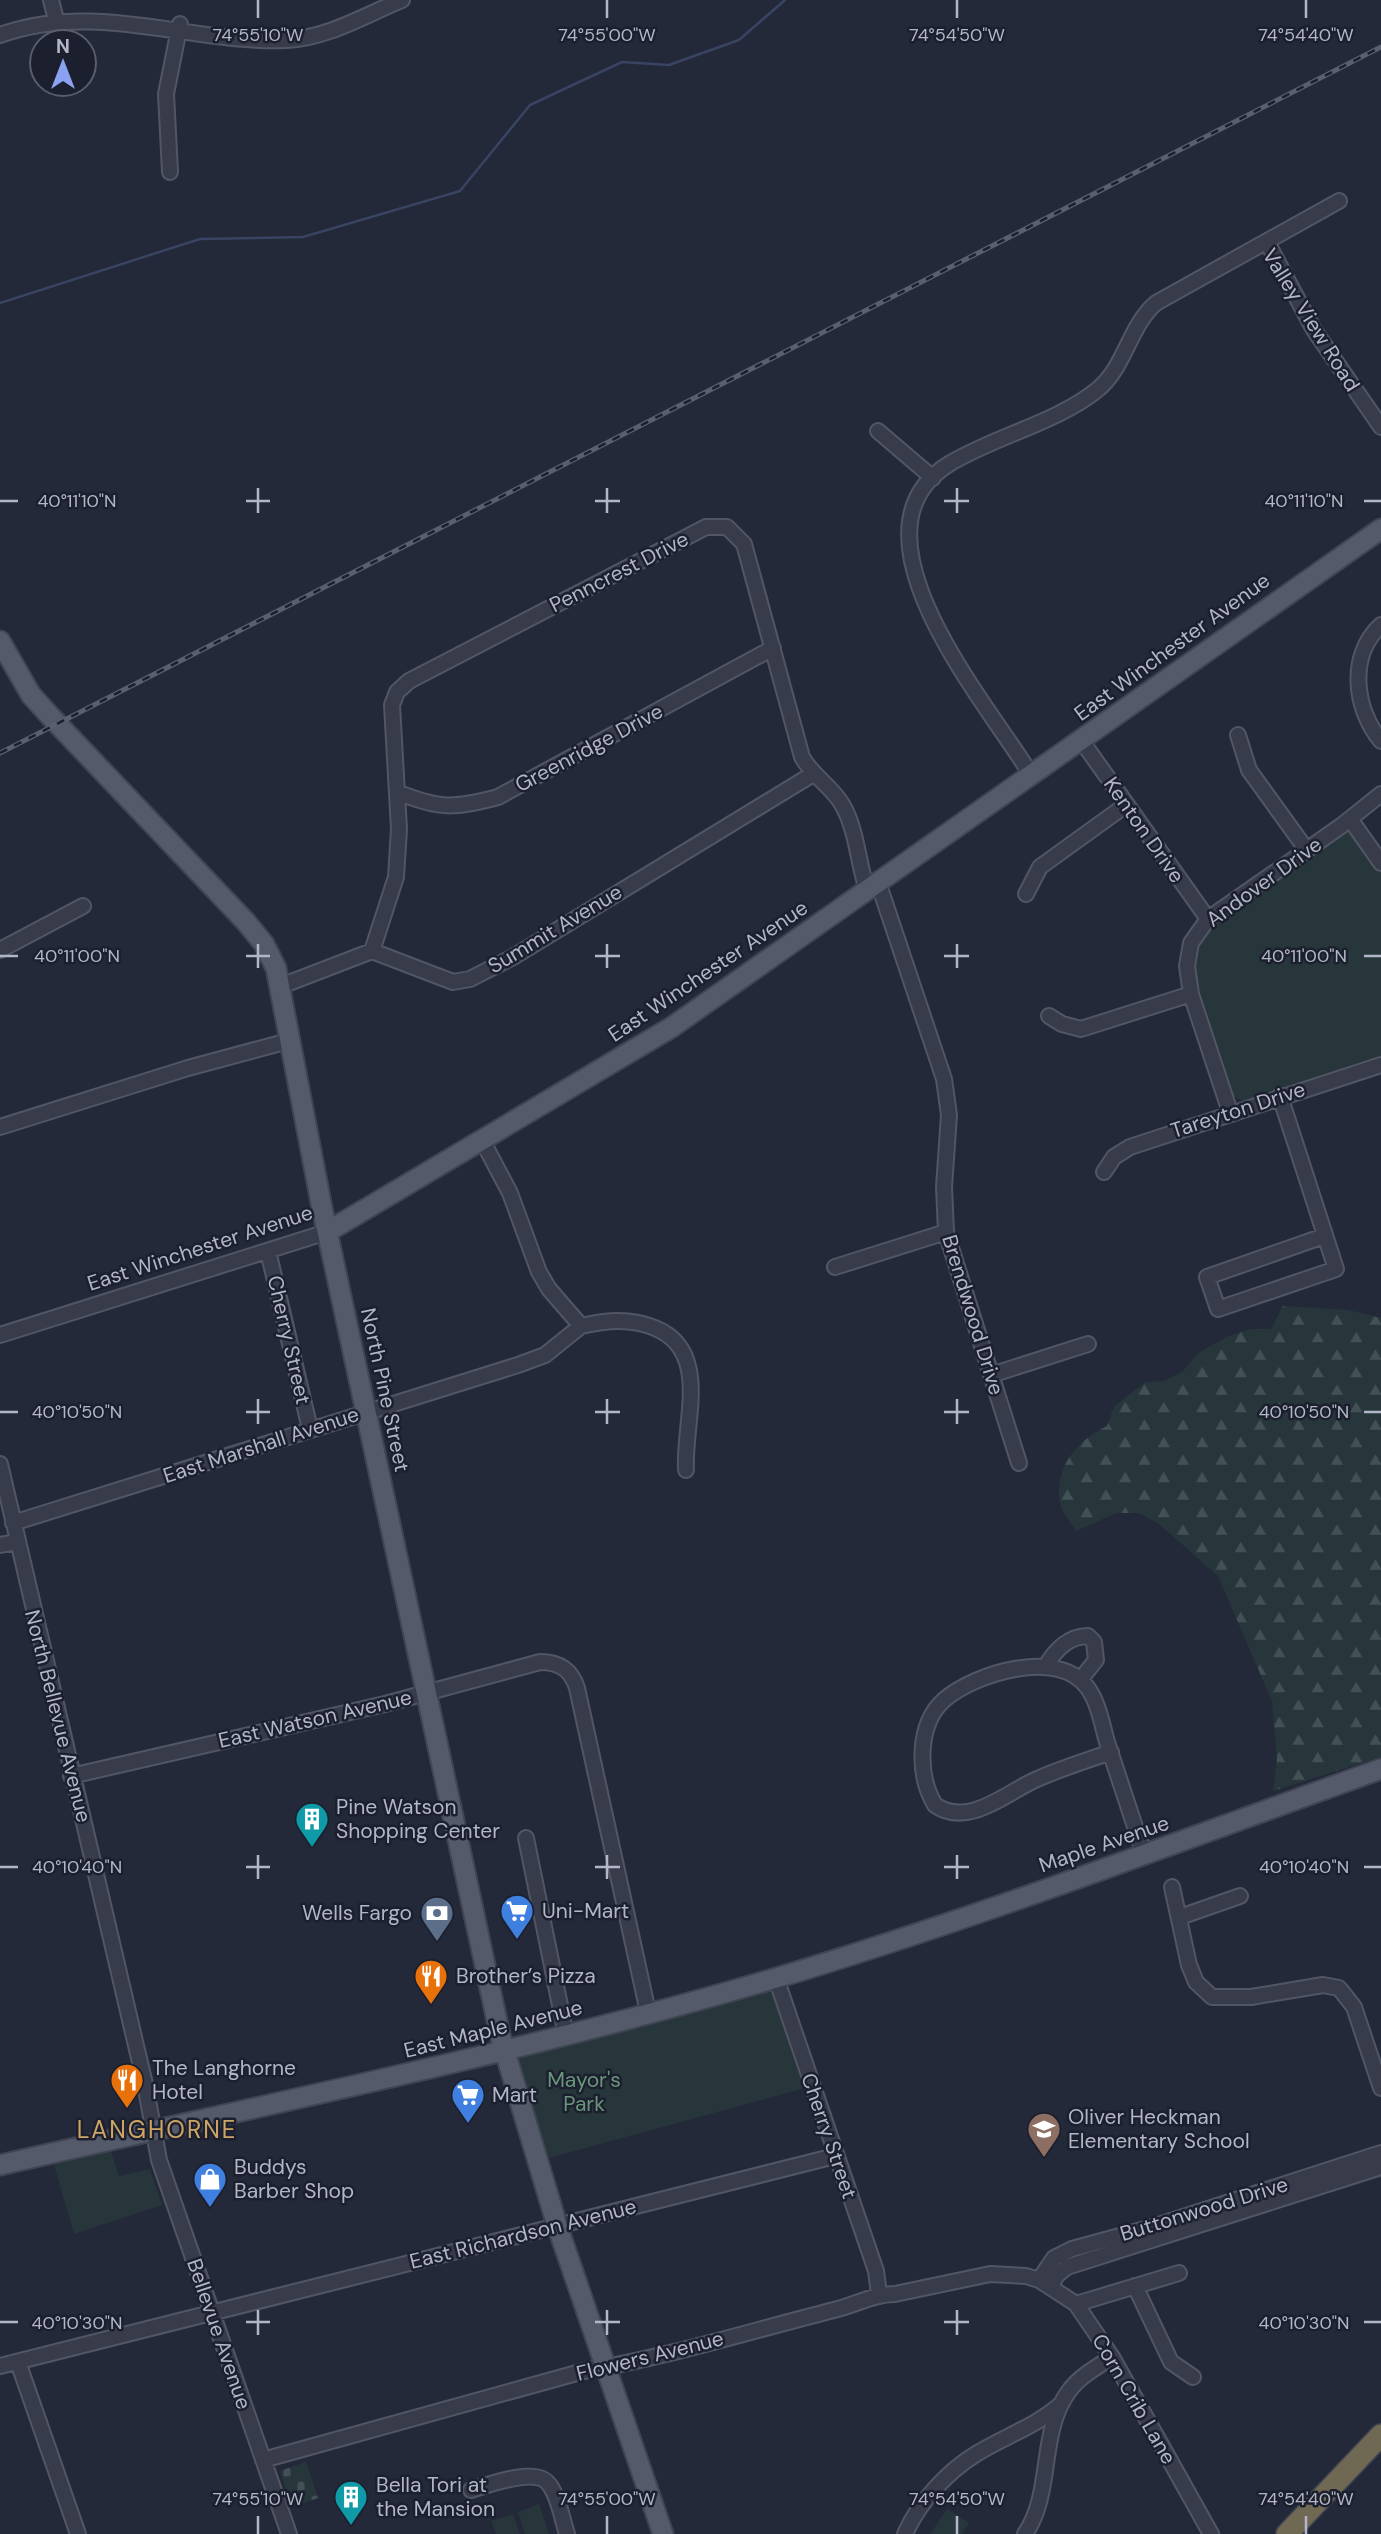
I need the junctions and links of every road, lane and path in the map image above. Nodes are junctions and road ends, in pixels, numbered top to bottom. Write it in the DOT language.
graph roads {
  1 [pos="51,0"];
  2 [pos="402,0"];
  3 [pos="55,16"];
  4 [pos="180,24"];
  5 [pos="0,34"];
  6 [pos="170,172"];
  7 [pos="1339,201"];
  8 [pos="1267,242"];
  9 [pos="1381,427"];
  10 [pos="878,431"];
  11 [pos="933,478"];
  12 [pos="1381,529"];
  13 [pos="1381,625"];
  14 [pos="0,641"];
  15 [pos="773,649"];
  16 [pos="1238,735"];
  17 [pos="1081,740"];
  18 [pos="1381,741"];
  19 [pos="813,774"];
  20 [pos="1031,775"];
  21 [pos="397,792"];
  22 [pos="1381,794"];
  23 [pos="1126,805"];
  24 [pos="1350,819"];
  25 [pos="1306,849"];
  26 [pos="1381,863"];
  27 [pos="872,886"];
  28 [pos="1026,894"];
  29 [pos="83,906"];
  30 [pos="1208,919"];
  31 [pos="0,950"];
  32 [pos="372,951"];
  33 [pos="281,986"];
  34 [pos="1191,994"];
  35 [pos="1049,1016"];
  36 [pos="292,1041"];
  37 [pos="1381,1065"];
  38 [pos="1280,1096"];
  39 [pos="1230,1112"];
  40 [pos="0,1127"];
  41 [pos="482,1140"];
  42 [pos="1104,1172"];
  43 [pos="327,1232"];
  44 [pos="946,1232"];
  45 [pos="1324,1236"];
  46 [pos="268,1251"];
  47 [pos="835,1267"];
  48 [pos="581,1326"];
  49 [pos="0,1335"];
  50 [pos="1088,1344"];
  51 [pos="992,1375"];
  52 [pos="366,1412"];
  53 [pos="310,1429"];
  54 [pos="1019,1462"];
  55 [pos="0,1464"];
  56 [pos="686,1470"];
  57 [pos="13,1523"];
  58 [pos="17,1542"];
  59 [pos="0,1545"];
  60 [pos="1046,1666"];
  61 [pos="1080,1680"];
  62 [pos="427,1694"];
  63 [pos="1111,1752"];
  64 [pos="1381,1769"];
  65 [pos="71,1776"];
  66 [pos="526,1838"];
  67 [pos="1143,1854"];
  68 [pos="1172,1888"];
  69 [pos="1240,1896"];
  70 [pos="1180,1917"];
  71 [pos="841,1958"];
  72 [pos="776,1978"];
  73 [pos="648,2012"];
  74 [pos="566,2035"];
  75 [pos="504,2051"];
  76 [pos="1381,2088"];
  77 [pos="153,2132"];
  78 [pos="1381,2153"];
  79 [pos="835,2156"];
  80 [pos="0,2165"];
  81 [pos="1381,2167"];
  82 [pos="557,2225"];
  83 [pos="1179,2273"];
  84 [pos="1045,2283"];
  85 [pos="1135,2286"];
  86 [pos="879,2294"];
  87 [pos="1076,2304"];
  88 [pos="212,2313"];
  89 [pos="1112,2357"];
  90 [pos="18,2362"];
  91 [pos="0,2366"];
  92 [pos="603,2368"];
  93 [pos="1193,2377"];
  94 [pos="1060,2404"];
  95 [pos="1381,2435"];
  96 [pos="1381,2453"];
  97 [pos="264,2459"];
  98 [pos="471,2490"];
  99 [pos="78,2534"];
  100 [pos="289,2534"];
  101 [pos="567,2534"];
  102 [pos="663,2534"];
  103 [pos="905,2534"];
  104 [pos="1025,2534"];
  105 [pos="1211,2534"];
  106 [pos="1287,2534"];
  107 [pos="1305,2534"];
  1 -- 3 [label="street"];
  2 -- 4 [label="street"];
  3 -- 4 [label="street"];
  3 -- 5 [label="street"];
  4 -- 6 [label="street"];
  7 -- 8 [label="street"];
  8 -- 9 [label="street, Valley View Road"];
  8 -- 11 [label="street, Valley View Road"];
  10 -- 11 [label="street"];
  11 -- 20 [label="street, Valley View Road"];
  12 -- 17 [label="main road, East Winchester Avenue"];
  13 -- 18 [label="street"];
  14 -- 33 [label="main road, North Pine Street"];
  15 -- 19 [label="street, Penncrest Drive"];
  15 -- 21 [label="street, Greenridge Drive"];
  15 -- 21 [label="street, Penncrest Drive"];
  16 -- 25 [label="street"];
  17 -- 20 [label="main road, East Winchester Avenue"];
  17 -- 23 [label="street, Kenton Drive"];
  19 -- 27 [label="street, Penncrest Drive"];
  19 -- 32 [label="street, Summit Avenue"];
  20 -- 27 [label="main road, East Winchester Avenue"];
  21 -- 32 [label="street, Penncrest Drive"];
  22 -- 24 [label="street, Andover Drive"];
  23 -- 28 [label="street"];
  23 -- 30 [label="street, Kenton Drive"];
  24 -- 25 [label="street, Andover Drive"];
  24 -- 26 [label="street"];
  25 -- 30 [label="street, Andover Drive"];
  27 -- 41 [label="main road, East Winchester Avenue"];
  27 -- 44 [label="street, Brendwood Drive"];
  29 -- 31 [label="street"];
  30 -- 34 [label="street, Andover Drive"];
  32 -- 33 [label="street"];
  33 -- 36 [label="main road, North Pine Street"];
  34 -- 35 [label="street"];
  34 -- 39 [label="street, Andover Drive"];
  36 -- 40 [label="street"];
  36 -- 43 [label="main road, North Pine Street"];
  37 -- 38 [label="street, Tareyton Drive"];
  38 -- 39 [label="street, Tareyton Drive"];
  38 -- 45 [label="street"];
  39 -- 42 [label="street, Tareyton Drive"];
  41 -- 43 [label="main road, East Winchester Avenue"];
  41 -- 48 [label="street"];
  43 -- 46 [label="street, East Winchester Avenue"];
  43 -- 52 [label="main road, North Pine Street"];
  44 -- 47 [label="street"];
  44 -- 51 [label="street, Brendwood Drive"];
  45 -- 45 [label="street"];
  46 -- 49 [label="street, East Winchester Avenue"];
  46 -- 53 [label="street, Cherry Street"];
  48 -- 52 [label="street, East Marshall Avenue"];
  48 -- 56 [label="street"];
  50 -- 51 [label="street"];
  51 -- 54 [label="street, Brendwood Drive"];
  52 -- 53 [label="street, East Marshall Avenue"];
  52 -- 62 [label="main road, North Pine Street"];
  53 -- 57 [label="street, East Marshall Avenue"];
  55 -- 57 [label="street, North Bellevue Avenue"];
  57 -- 58 [label="street, North Bellevue Avenue"];
  58 -- 59 [label="street"];
  58 -- 65 [label="street, North Bellevue Avenue"];
  60 -- 61 [label="street"];
  60 -- 61 [label="street"];
  60 -- 63 [label="street"];
  61 -- 63 [label="street"];
  62 -- 65 [label="street, East Watson Avenue"];
  62 -- 73 [label="street, East Watson Avenue"];
  62 -- 75 [label="main road, North Pine Street"];
  63 -- 67 [label="street"];
  64 -- 67 [label="main road, Maple Avenue"];
  65 -- 77 [label="street, North Bellevue Avenue"];
  66 -- 74 [label="street"];
  67 -- 71 [label="main road, Maple Avenue"];
  68 -- 70 [label="street"];
  69 -- 70 [label="street"];
  70 -- 76 [label="street"];
  71 -- 72 [label="main road, East Maple Avenue"];
  72 -- 73 [label="main road, East Maple Avenue"];
  72 -- 79 [label="street, Cherry Street"];
  73 -- 74 [label="main road, East Maple Avenue"];
  74 -- 75 [label="main road, East Maple Avenue"];
  75 -- 77 [label="main road, East Maple Avenue"];
  75 -- 82 [label="main road, North Pine Street"];
  77 -- 80 [label="main road, East Maple Avenue"];
  77 -- 88 [label="street, Bellevue Avenue"];
  78 -- 84 [label="street, Buttonwood Drive"];
  79 -- 82 [label="street, East Richardson Avenue"];
  79 -- 86 [label="street, Cherry Street"];
  81 -- 84 [label="street, Buttonwood Drive"];
  82 -- 88 [label="street, East Richardson Avenue"];
  82 -- 92 [label="main road, North Pine Street"];
  83 -- 85 [label="street"];
  84 -- 86 [label="street, Flowers Avenue"];
  84 -- 87 [label="street, Corn Crib Lane"];
  85 -- 87 [label="street"];
  85 -- 93 [label="street"];
  86 -- 92 [label="street, Flowers Avenue"];
  87 -- 89 [label="street, Corn Crib Lane"];
  88 -- 90 [label="street, East Richardson Avenue"];
  88 -- 97 [label="street, Bellevue Avenue"];
  89 -- 94 [label="street"];
  89 -- 105 [label="street, Corn Crib Lane"];
  90 -- 91 [label="street, East Richardson Avenue"];
  90 -- 99 [label="street"];
  92 -- 97 [label="street, Flowers Avenue"];
  92 -- 102 [label="main road, North Pine Street"];
  94 -- 103 [label="street"];
  94 -- 104 [label="street"];
  95 -- 106 [label="highway"];
  96 -- 107 [label="highway"];
  97 -- 100 [label="street, Bellevue Avenue"];
  98 -- 101 [label="street"];
}
